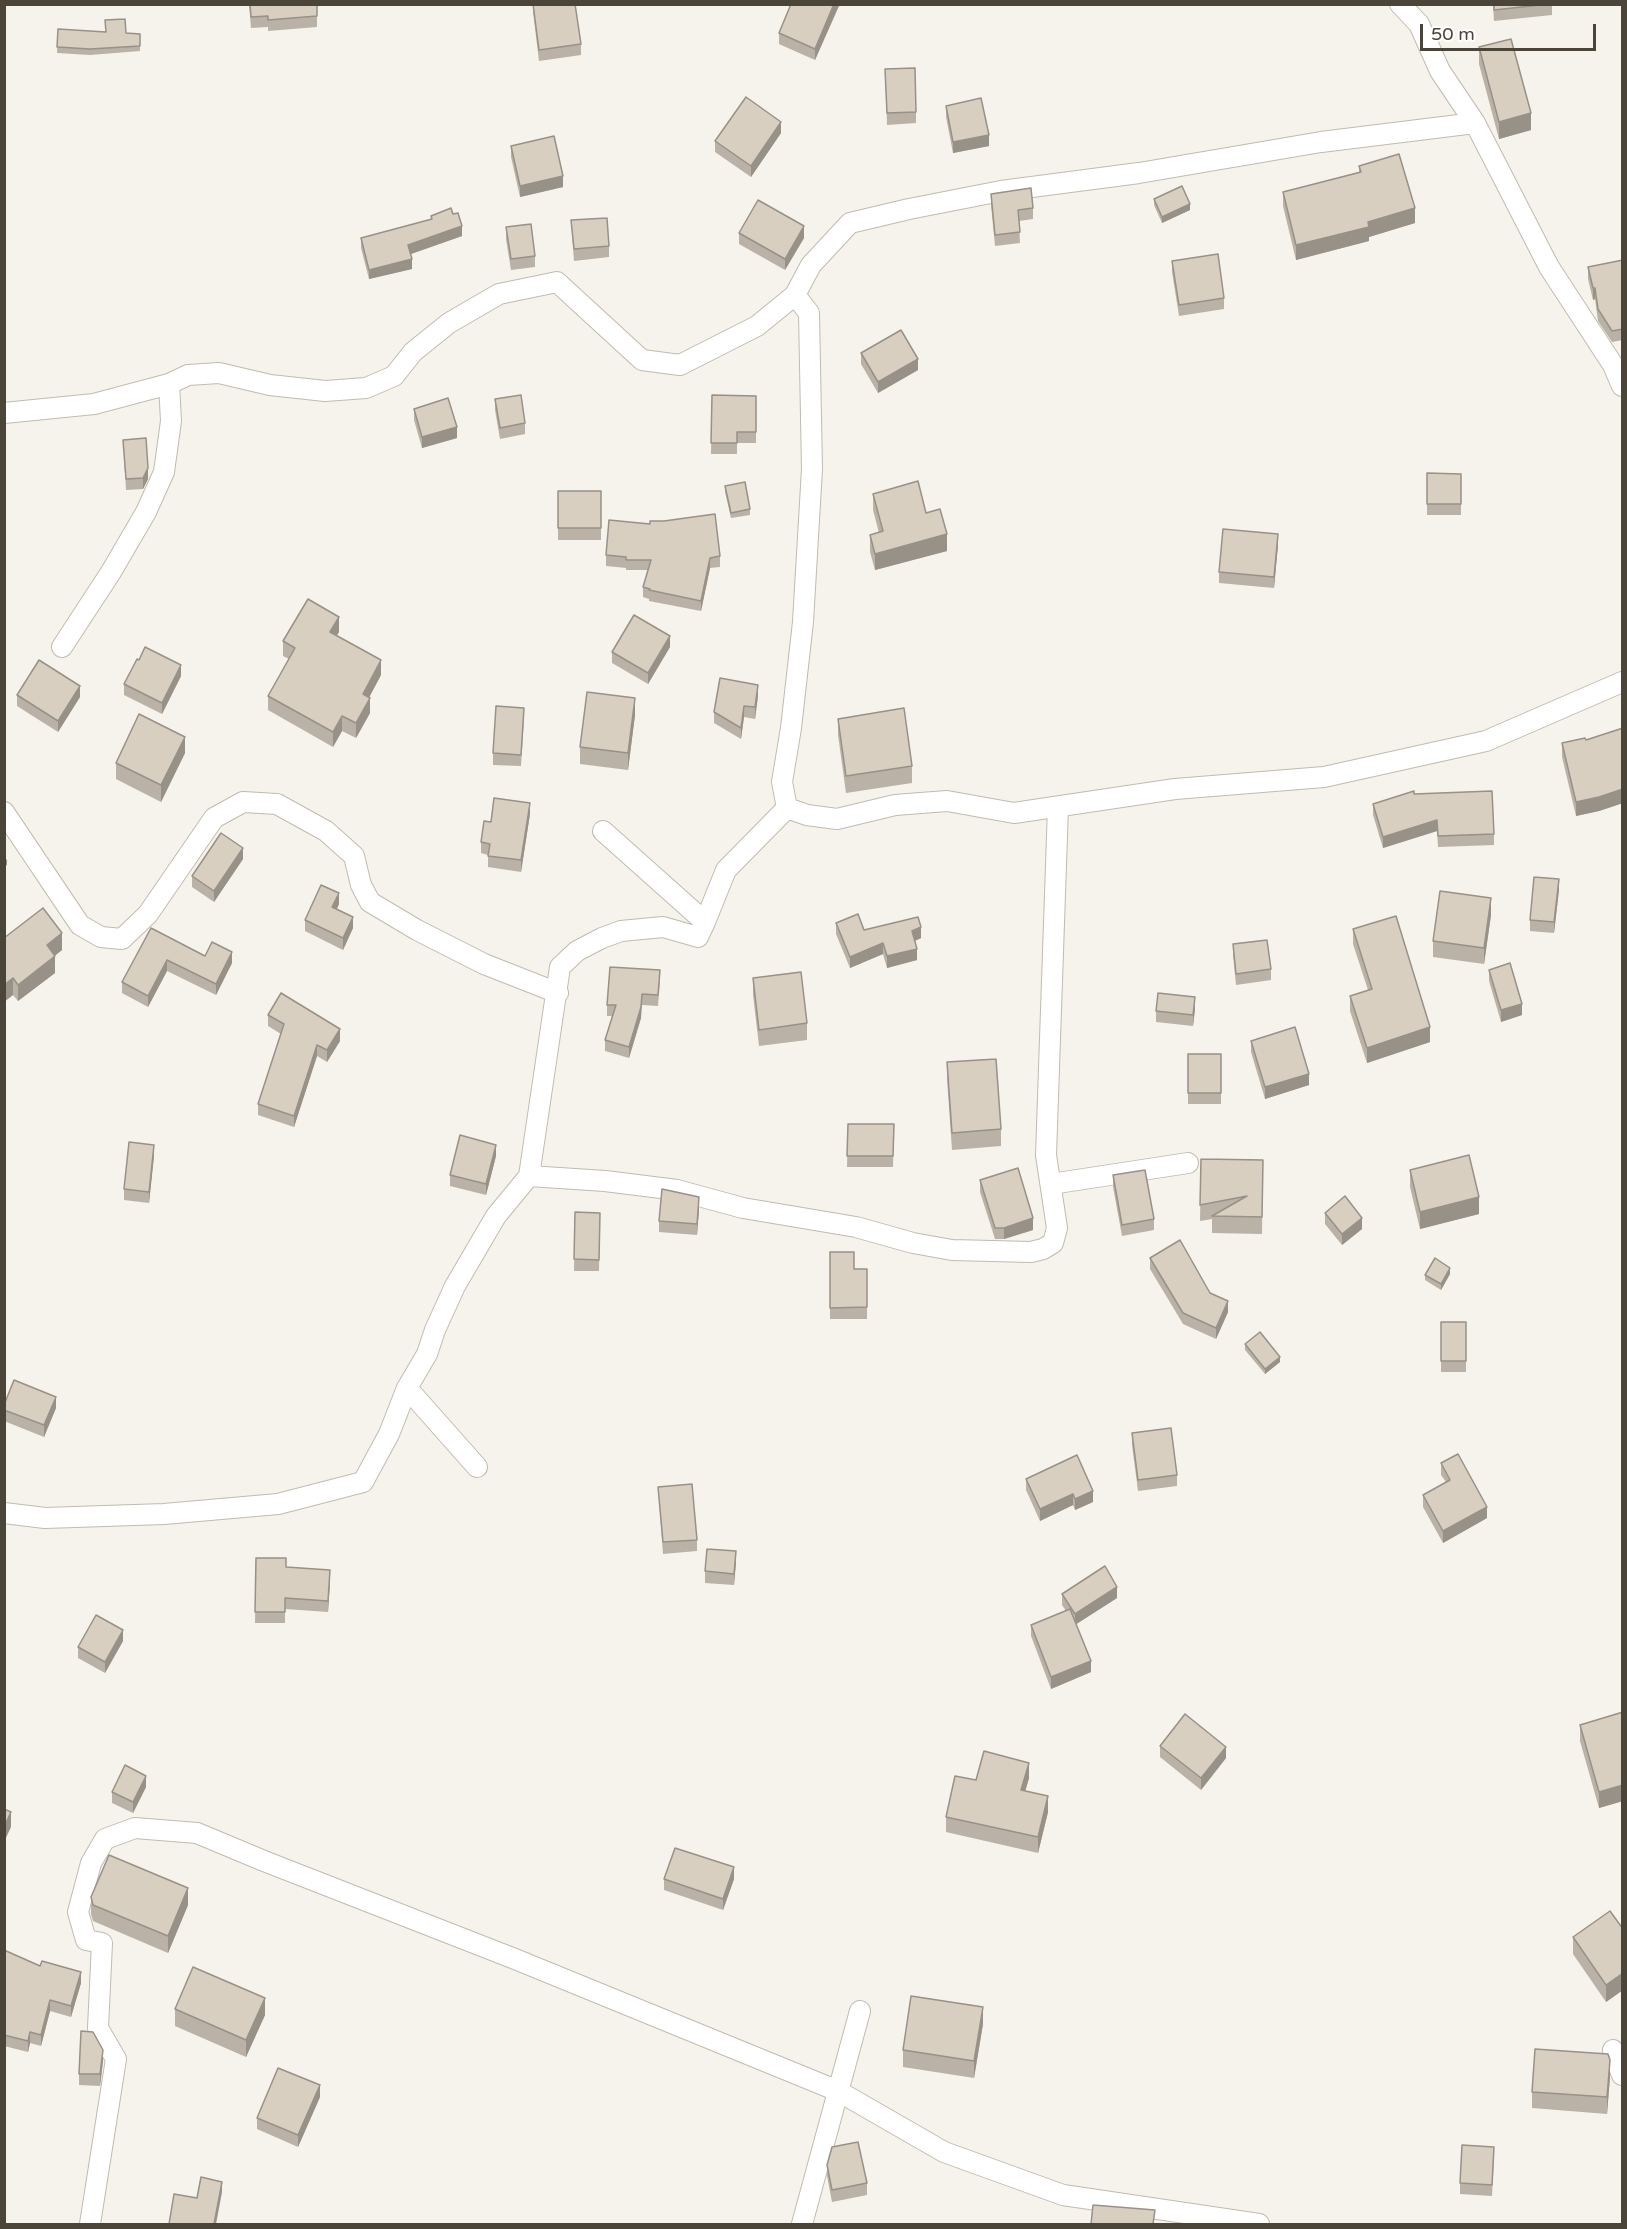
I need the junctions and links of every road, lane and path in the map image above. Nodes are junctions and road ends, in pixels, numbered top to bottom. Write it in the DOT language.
graph roads {
  1 [pos="1400,4"];
  2 [pos="1474,123"];
  3 [pos="795,295"];
  4 [pos="169,384"];
  5 [pos="1623,386"];
  6 [pos="4,413"];
  7 [pos="62,647"];
  8 [pos="1623,682"];
  9 [pos="1058,807"];
  10 [pos="788,808"];
  11 [pos="4,812"];
  12 [pos="603,831"];
  13 [pos="705,922"];
  14 [pos="558,993"];
  15 [pos="1188,1163"];
  16 [pos="529,1176"];
  17 [pos="1051,1184"];
  18 [pos="407,1388"];
  19 [pos="477,1467"];
  20 [pos="4,1513"];
  21 [pos="860,2012"];
  22 [pos="1613,2050"];
  23 [pos="1623,2075"];
  24 [pos="838,2091"];
  25 [pos="90,2224"];
  26 [pos="802,2224"];
  27 [pos="1259,2224"];
  1 -- 2 [label="street"];
  2 -- 3 [label="street"];
  2 -- 5 [label="street"];
  3 -- 4 [label="street"];
  3 -- 10 [label="street"];
  4 -- 6 [label="street"];
  4 -- 7 [label="street"];
  8 -- 9 [label="street"];
  9 -- 10 [label="street"];
  9 -- 17 [label="street"];
  10 -- 13 [label="street"];
  11 -- 14 [label="street"];
  12 -- 13 [label="street"];
  13 -- 14 [label="street"];
  14 -- 16 [label="street"];
  15 -- 17 [label="street"];
  16 -- 17 [label="street"];
  16 -- 18 [label="street"];
  18 -- 19 [label="street"];
  18 -- 20 [label="street"];
  21 -- 24 [label="street"];
  22 -- 23 [label="street"];
  24 -- 25 [label="street"];
  24 -- 26 [label="street"];
  24 -- 27 [label="street"];
}
